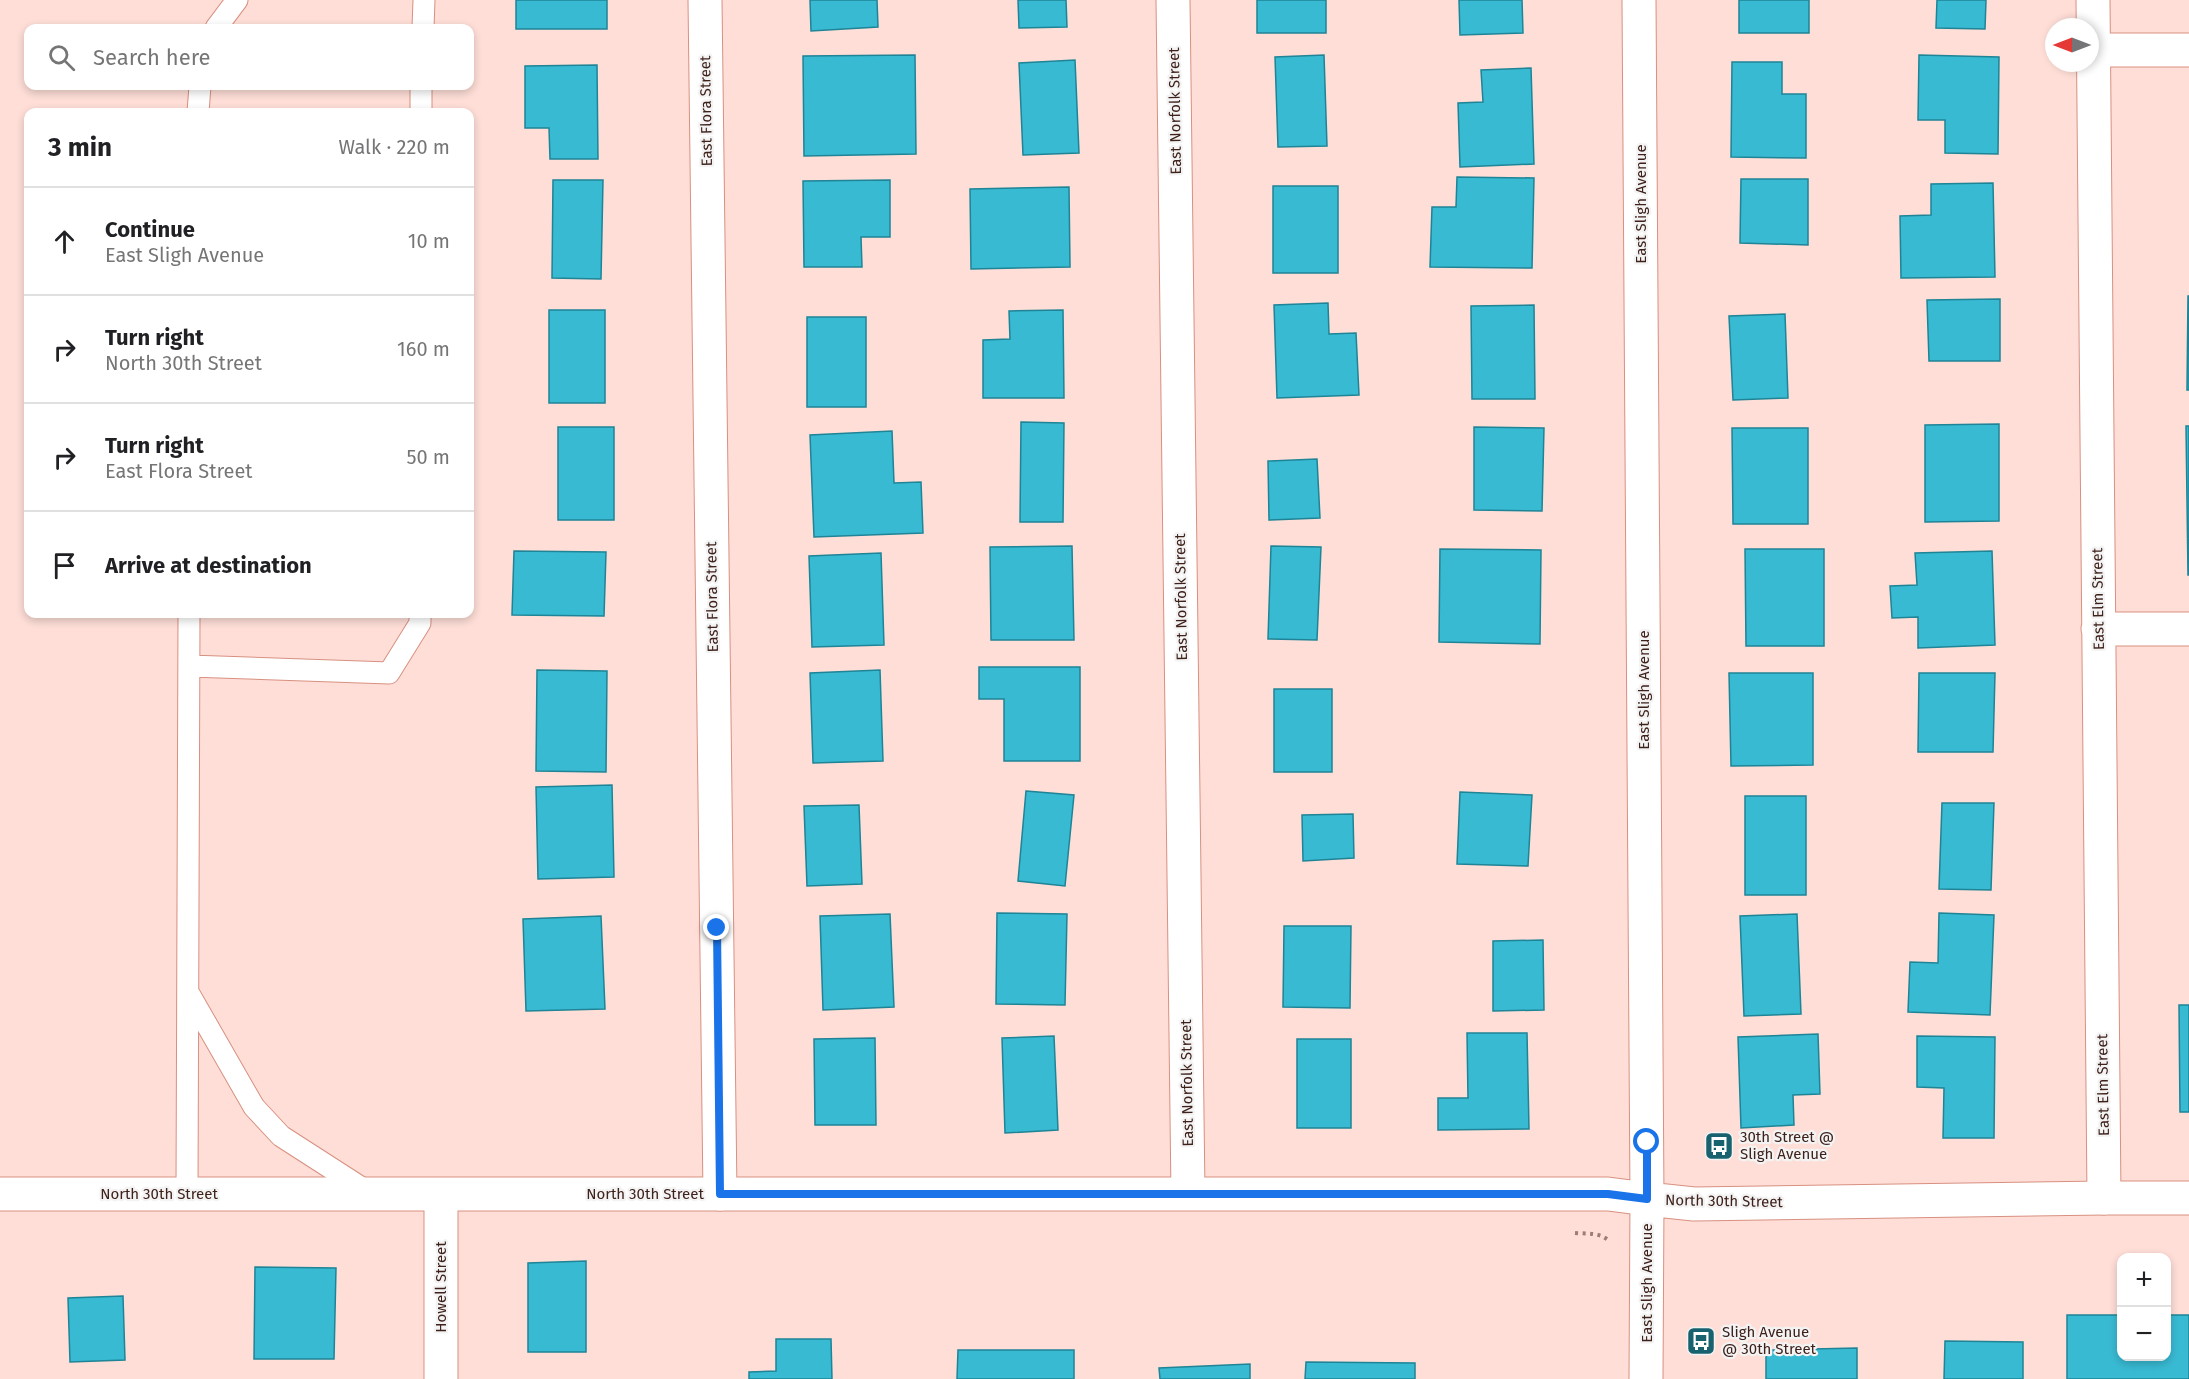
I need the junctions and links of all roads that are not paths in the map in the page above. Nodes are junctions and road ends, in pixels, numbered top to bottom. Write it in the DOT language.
graph roads {
  1 [pos="237,0"];
  2 [pos="424,0"];
  3 [pos="705,0"];
  4 [pos="1173,0"];
  5 [pos="1639,0"];
  6 [pos="2093,0"];
  7 [pos="2093,18"];
  8 [pos="219,24"];
  9 [pos="423,24"];
  10 [pos="2099,50"];
  11 [pos="2189,50"];
  12 [pos="2093,72"];
  13 [pos="200,90"];
  14 [pos="422,90"];
  15 [pos="198,108"];
  16 [pos="421,108"];
  17 [pos="189,618"];
  18 [pos="420,618"];
  19 [pos="2098,629"];
  20 [pos="2189,629"];
  21 [pos="189,666"];
  22 [pos="188,992"];
  23 [pos="0,1194"];
  24 [pos="187,1194"];
  25 [pos="370,1194"];
  26 [pos="441,1194"];
  27 [pos="720,1194"];
  28 [pos="1188,1194"];
  29 [pos="2104,1198"];
  30 [pos="2189,1198"];
  31 [pos="1647,1199"];
  32 [pos="441,1379"];
  33 [pos="1646,1379"];
  1 -- 8 [label="lane"];
  2 -- 9 [label="lane"];
  3 -- 27 [label="street, East Flora Street"];
  4 -- 28 [label="street, East Norfolk Street"];
  5 -- 31 [label="street, East Sligh Avenue"];
  6 -- 7 [label="street, East Elm Street"];
  10 -- 11 [label="street"];
  12 -- 19 [label="street, East Elm Street"];
  13 -- 15 [label="lane"];
  14 -- 16 [label="lane"];
  17 -- 21 [label="lane"];
  18 -- 21 [label="lane"];
  19 -- 20 [label="street"];
  19 -- 29 [label="street, East Elm Street"];
  21 -- 22 [label="lane"];
  22 -- 24 [label="lane"];
  22 -- 25 [label="lane"];
  23 -- 24 [label="street, North 30th Street"];
  24 -- 25 [label="street, North 30th Street"];
  25 -- 26 [label="street, North 30th Street"];
  26 -- 27 [label="street, North 30th Street"];
  26 -- 32 [label="street, Howell Street"];
  27 -- 28 [label="street, North 30th Street"];
  28 -- 31 [label="street, North 30th Street"];
  29 -- 30 [label="street, North 30th Street"];
  29 -- 31 [label="street, North 30th Street"];
  31 -- 33 [label="street, East Sligh Avenue"];
}
